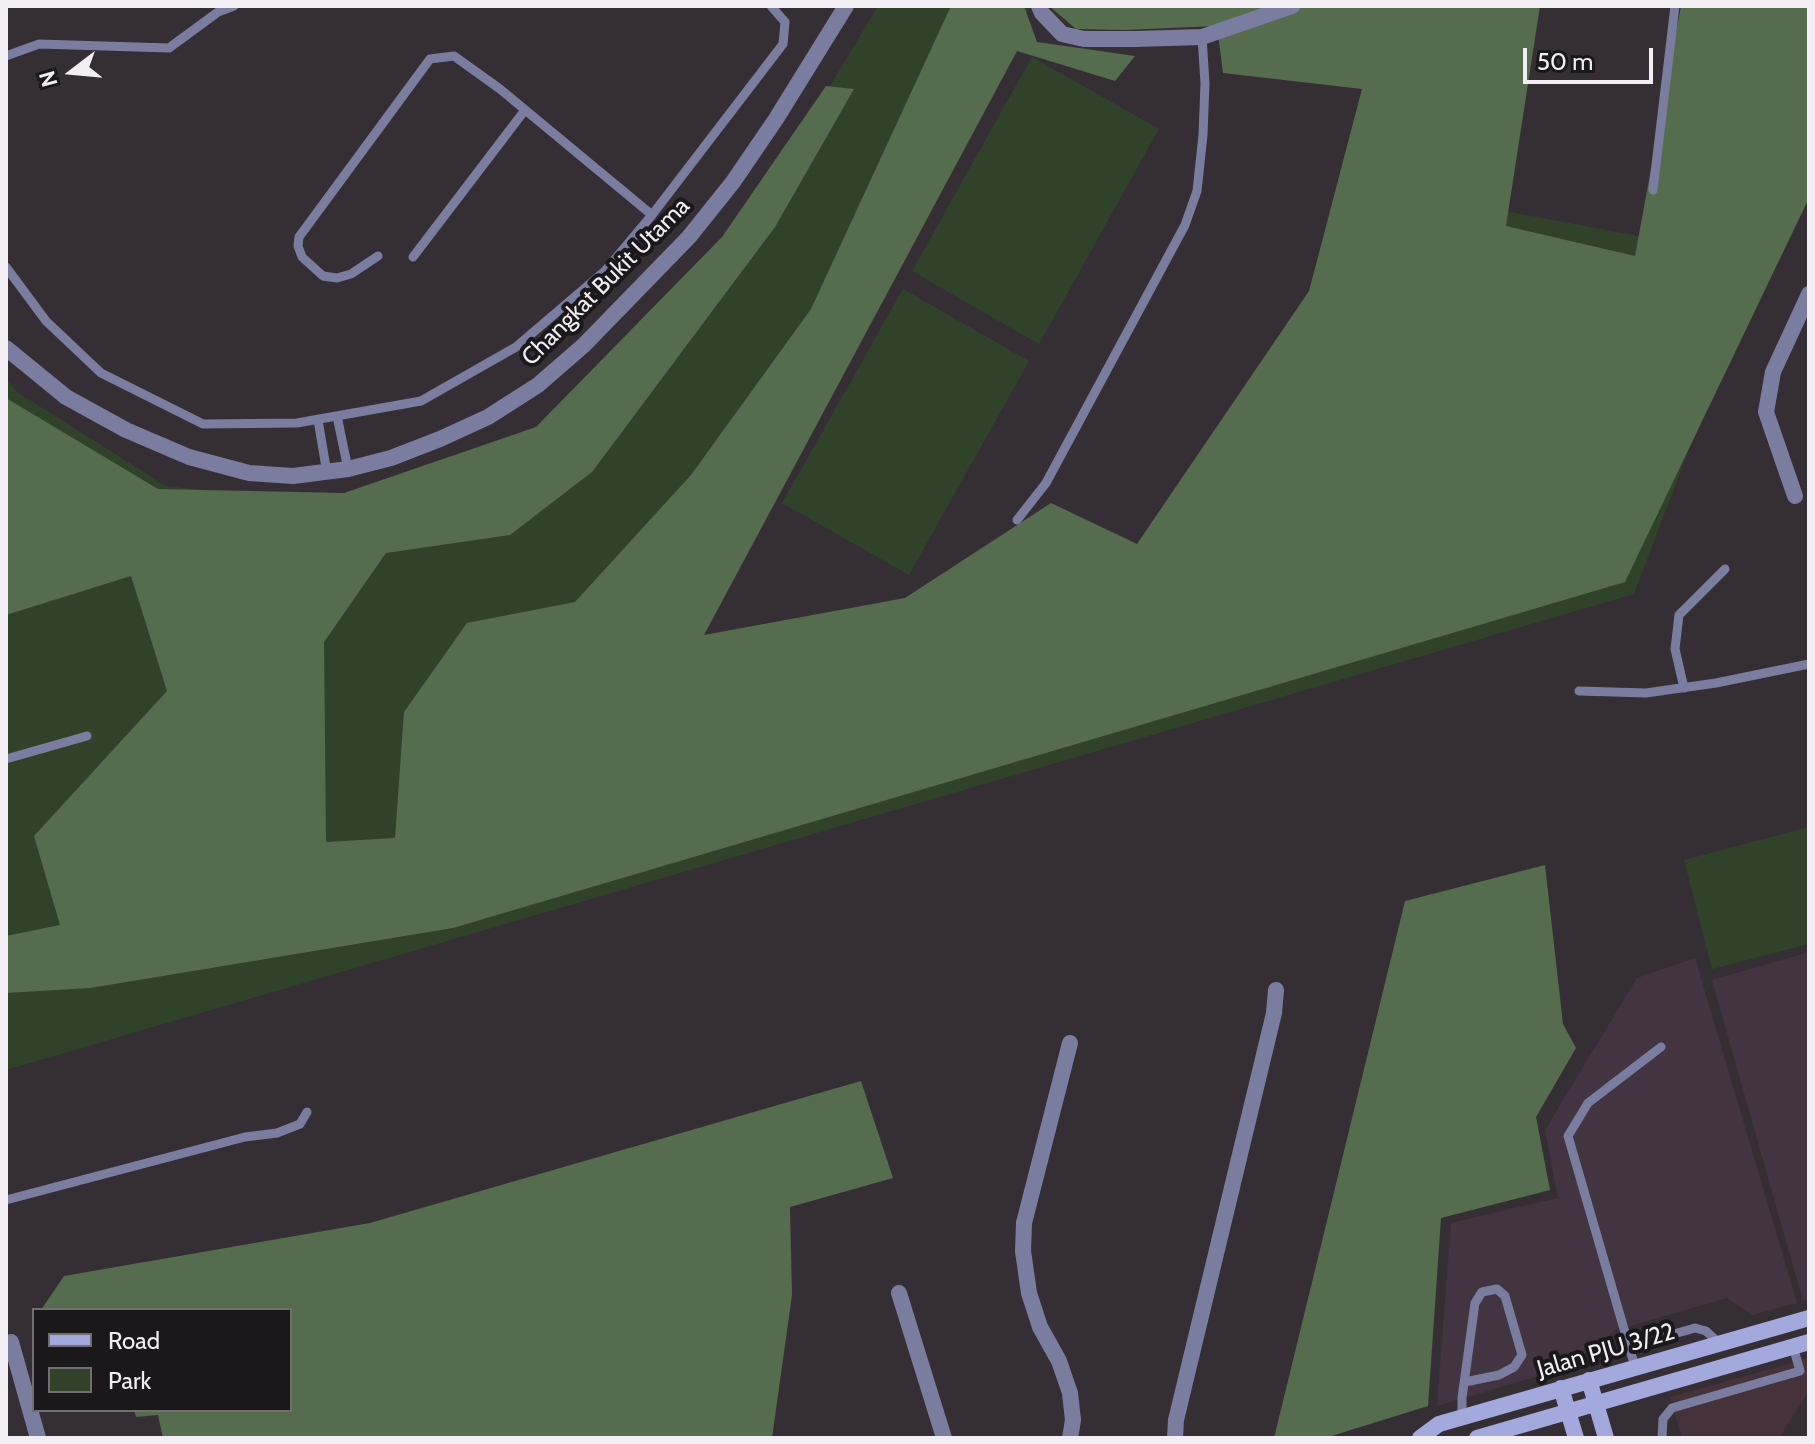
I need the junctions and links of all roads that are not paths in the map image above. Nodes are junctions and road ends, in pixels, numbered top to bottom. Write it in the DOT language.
graph roads {
  1 [pos="234,6"];
  2 [pos="771,6"];
  3 [pos="846,6"];
  4 [pos="1039,6"];
  5 [pos="1292,6"];
  6 [pos="1675,6"];
  7 [pos="1202,37"];
  8 [pos="6,56"];
  9 [pos="525,110"];
  10 [pos="1653,190"];
  11 [pos="652,215"];
  12 [pos="378,256"];
  13 [pos="413,257"];
  14 [pos="6,267"];
  15 [pos="1809,294"];
  16 [pos="6,348"];
  17 [pos="337,416"];
  18 [pos="318,420"];
  19 [pos="348,469"];
  20 [pos="327,473"];
  21 [pos="1795,496"];
  22 [pos="1017,520"];
  23 [pos="1725,569"];
  24 [pos="1809,664"];
  25 [pos="1684,688"];
  26 [pos="1579,691"];
  27 [pos="87,736"];
  28 [pos="6,759"];
  29 [pos="1276,990"];
  30 [pos="1070,1043"];
  31 [pos="1661,1047"];
  32 [pos="307,1112"];
  33 [pos="6,1200"];
  34 [pos="899,1293"];
  35 [pos="1809,1318"];
  36 [pos="11,1342"];
  37 [pos="1719,1343"];
  38 [pos="1801,1344"];
  39 [pos="1628,1347"];
  40 [pos="1635,1367"];
  41 [pos="1589,1380"];
  42 [pos="1465,1382"];
  43 [pos="1561,1388"];
  44 [pos="1597,1405"];
  45 [pos="1568,1413"];
  46 [pos="1462,1418"];
  47 [pos="38,1438"];
  48 [pos="944,1438"];
  49 [pos="1070,1438"];
  50 [pos="1175,1438"];
  51 [pos="1420,1438"];
  52 [pos="1477,1438"];
  53 [pos="1576,1438"];
  54 [pos="1606,1438"];
  55 [pos="1662,1438"];
  1 -- 8 [label="lane"];
  2 -- 11 [label="lane"];
  3 -- 19 [label="street, Changkat Bukit Utama"];
  4 -- 7 [label="street"];
  5 -- 7 [label="street"];
  6 -- 10 [label="lane"];
  7 -- 22 [label="lane"];
  9 -- 11 [label="lane"];
  9 -- 12 [label="lane"];
  9 -- 13 [label="lane"];
  11 -- 17 [label="lane"];
  14 -- 18 [label="lane"];
  15 -- 21 [label="street"];
  16 -- 20 [label="street, Changkat Bukit Utama"];
  17 -- 18 [label="lane"];
  17 -- 19 [label="lane"];
  18 -- 20 [label="lane"];
  19 -- 20 [label="street, Changkat Bukit Utama"];
  23 -- 25 [label="lane"];
  24 -- 25 [label="lane"];
  25 -- 26 [label="lane"];
  27 -- 28 [label="lane"];
  29 -- 50 [label="street"];
  30 -- 49 [label="street"];
  31 -- 39 [label="lane"];
  32 -- 33 [label="lane"];
  34 -- 48 [label="street"];
  35 -- 37 [label="street, Jalan PJU 3/22"];
  36 -- 47 [label="street"];
  37 -- 39 [label="lane"];
  37 -- 40 [label="street, Jalan PJU 3/22"];
  38 -- 44 [label="street, Jalan PJU 3/22"];
  38 -- 55 [label="lane"];
  39 -- 40 [label="lane"];
  40 -- 41 [label="street, Jalan PJU 3/22"];
  41 -- 43 [label="street, Jalan PJU 3/22"];
  41 -- 44 [label="street"];
  42 -- 42 [label="lane"];
  42 -- 46 [label="lane"];
  43 -- 45 [label="street"];
  43 -- 46 [label="street, Jalan PJU 3/22"];
  44 -- 45 [label="street, Jalan PJU 3/22"];
  44 -- 54 [label="street"];
  45 -- 52 [label="street, Jalan PJU 3/22"];
  45 -- 53 [label="street"];
  46 -- 51 [label="street, Jalan PJU 3/22"];
}
